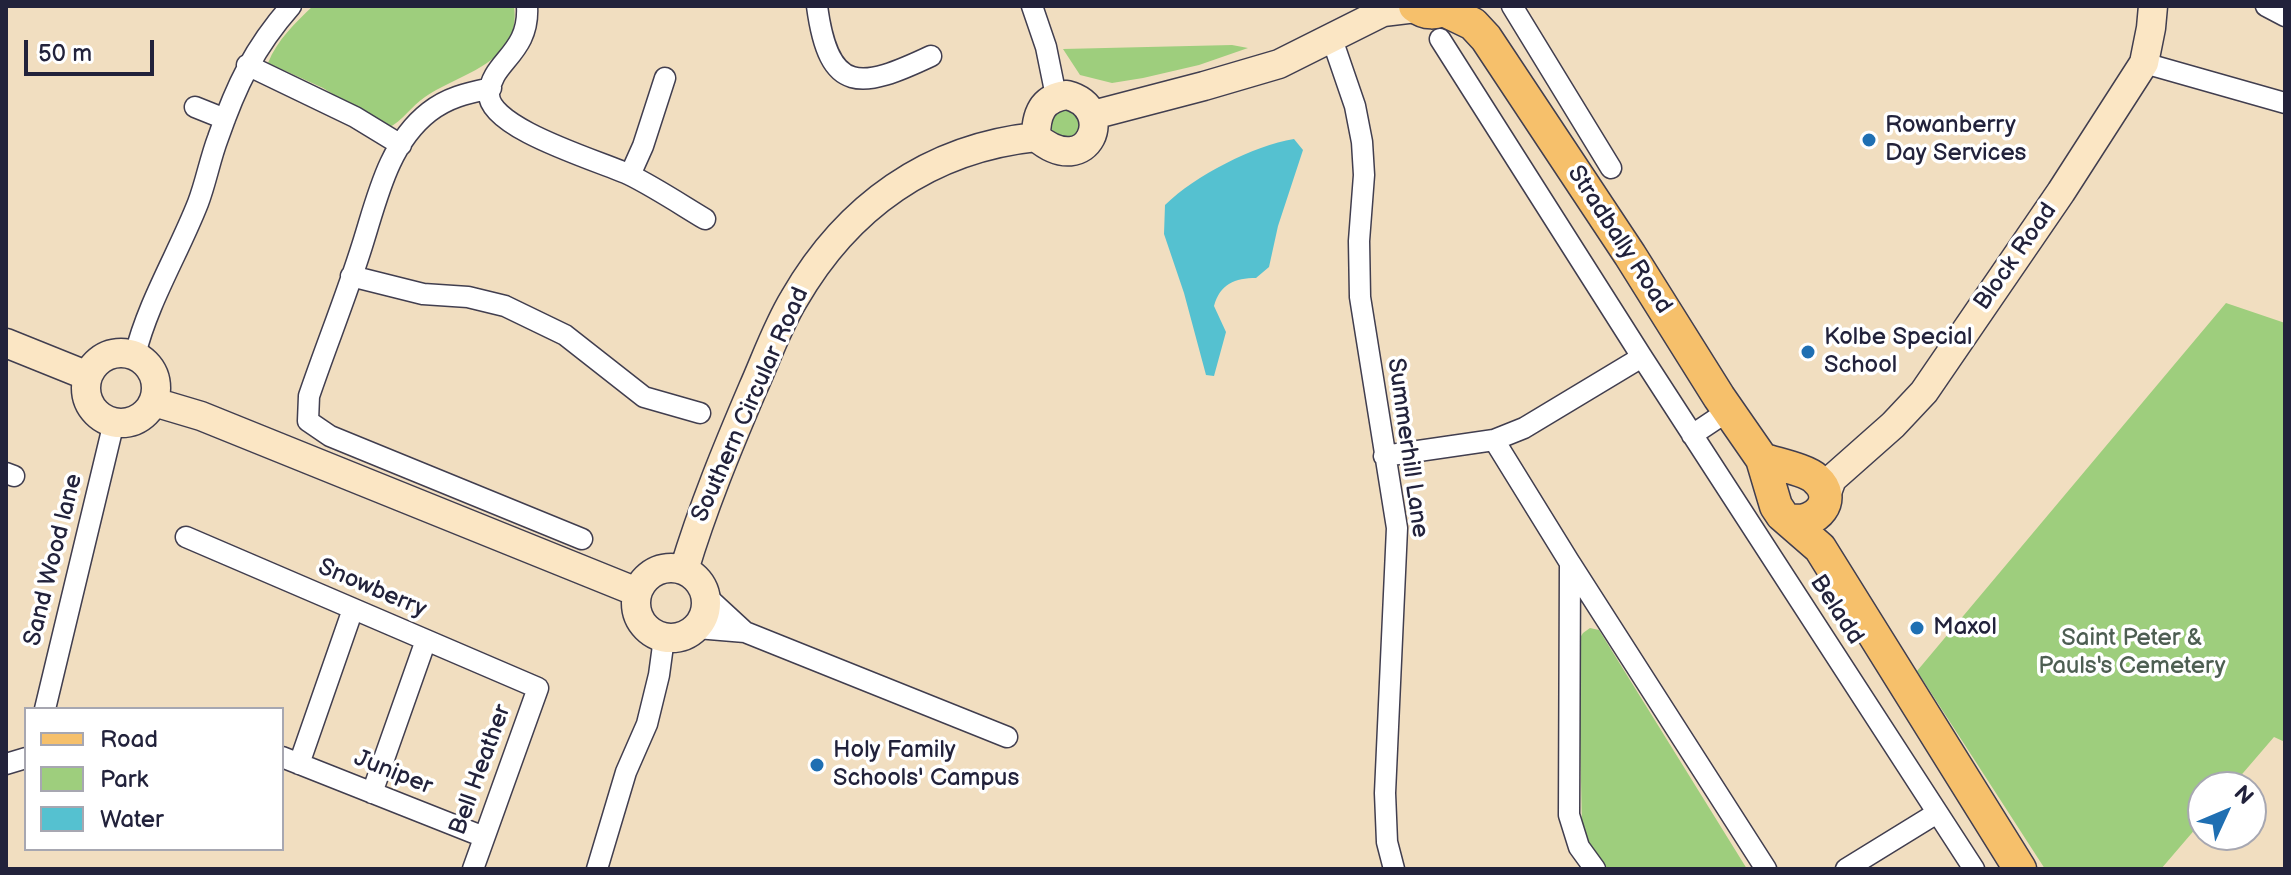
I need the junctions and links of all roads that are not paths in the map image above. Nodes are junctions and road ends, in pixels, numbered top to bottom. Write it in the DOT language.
graph roads {
  1 [pos="291,6"];
  2 [pos="527,6"];
  3 [pos="817,6"];
  4 [pos="1032,6"];
  5 [pos="1512,6"];
  6 [pos="2153,6"];
  7 [pos="2266,6"];
  8 [pos="1430,13"];
  9 [pos="2285,16"];
  10 [pos="1332,39"];
  11 [pos="931,56"];
  12 [pos="2144,63"];
  13 [pos="247,65"];
  14 [pos="665,78"];
  15 [pos="491,88"];
  16 [pos="1056,96"];
  17 [pos="2285,103"];
  18 [pos="195,107"];
  19 [pos="1093,115"];
  20 [pos="221,129"];
  21 [pos="1036,137"];
  22 [pos="402,142"];
  23 [pos="1611,168"];
  24 [pos="630,175"];
  25 [pos="705,219"];
  26 [pos="351,276"];
  27 [pos="6,343"];
  28 [pos="135,355"];
  29 [pos="1642,357"];
  30 [pos="88,376"];
  31 [pos="154,402"];
  32 [pos="1728,411"];
  33 [pos="700,413"];
  34 [pos="114,422"];
  35 [pos="1692,435"];
  36 [pos="1494,440"];
  37 [pos="1384,456"];
  38 [pos="1808,494"];
  39 [pos="186,537"];
  40 [pos="582,539"];
  41 [pos="1570,563"];
  42 [pos="684,570"];
  43 [pos="637,592"];
  44 [pos="706,596"];
  45 [pos="353,609"];
  46 [pos="697,628"];
  47 [pos="745,632"];
  48 [pos="664,638"];
  49 [pos="426,640"];
  50 [pos="538,688"];
  51 [pos="45,707"];
  52 [pos="1007,737"];
  53 [pos="290,760"];
  54 [pos="372,793"];
  55 [pos="1937,813"];
  56 [pos="484,837"];
  57 [pos="473,869"];
  58 [pos="597,869"];
  59 [pos="1394,869"];
  60 [pos="1595,869"];
  61 [pos="1766,869"];
  62 [pos="1846,869"];
  63 [pos="1974,869"];
  64 [pos="2020,869"];
  1 -- 13 [label="street"];
  2 -- 15 [label="street"];
  3 -- 11 [label="street"];
  4 -- 16 [label="street"];
  5 -- 23 [label="street"];
  6 -- 12 [label="main road, Block Road"];
  7 -- 9 [label="street"];
  8 -- 10 [label="main road"];
  8 -- 29 [label="street, Beladd"];
  8 -- 32 [label="main road, Stradbally Road"];
  10 -- 19 [label="main road"];
  10 -- 37 [label="street, Summerhill Lane"];
  12 -- 17 [label="street"];
  12 -- 38 [label="main road, Block Road"];
  13 -- 20 [label="street"];
  13 -- 22 [label="street"];
  14 -- 24 [label="street"];
  15 -- 22 [label="street"];
  15 -- 24 [label="street"];
  16 -- 19 [label="main road"];
  16 -- 21 [label="main road"];
  18 -- 20 [label="street"];
  19 -- 21 [label="main road"];
  20 -- 28 [label="street"];
  21 -- 42 [label="main road, Southern Circular Road"];
  22 -- 26 [label="street"];
  24 -- 25 [label="street"];
  26 -- 33 [label="street"];
  26 -- 40 [label="street"];
  27 -- 30 [label="main road"];
  28 -- 30 [label="main road"];
  28 -- 31 [label="main road"];
  29 -- 35 [label="street, Beladd"];
  29 -- 36 [label="street"];
  30 -- 34 [label="main road"];
  31 -- 34 [label="main road"];
  31 -- 43 [label="main road"];
  32 -- 35 [label="street"];
  32 -- 38 [label="main road, Stradbally Road"];
  34 -- 51 [label="street, Sand Wood lane"];
  35 -- 55 [label="street, Beladd"];
  36 -- 37 [label="street"];
  36 -- 41 [label="street"];
  37 -- 59 [label="street, Summerhill Lane"];
  38 -- 64 [label="main road"];
  39 -- 45 [label="street, Snowberry"];
  41 -- 60 [label="street"];
  41 -- 61 [label="street"];
  42 -- 43 [label="main road"];
  42 -- 44 [label="main road"];
  43 -- 48 [label="main road"];
  44 -- 46 [label="main road"];
  44 -- 47 [label="street"];
  45 -- 49 [label="street, Snowberry"];
  45 -- 53 [label="street"];
  46 -- 47 [label="street"];
  46 -- 48 [label="main road"];
  47 -- 52 [label="street"];
  48 -- 58 [label="street"];
  49 -- 50 [label="street, Snowberry"];
  49 -- 54 [label="street"];
  50 -- 56 [label="street, Bell Heather"];
  53 -- 54 [label="street, Juniper"];
  54 -- 56 [label="street, Juniper"];
  55 -- 62 [label="street"];
  55 -- 63 [label="street, Beladd"];
  56 -- 57 [label="street, Bell Heather"];
}
